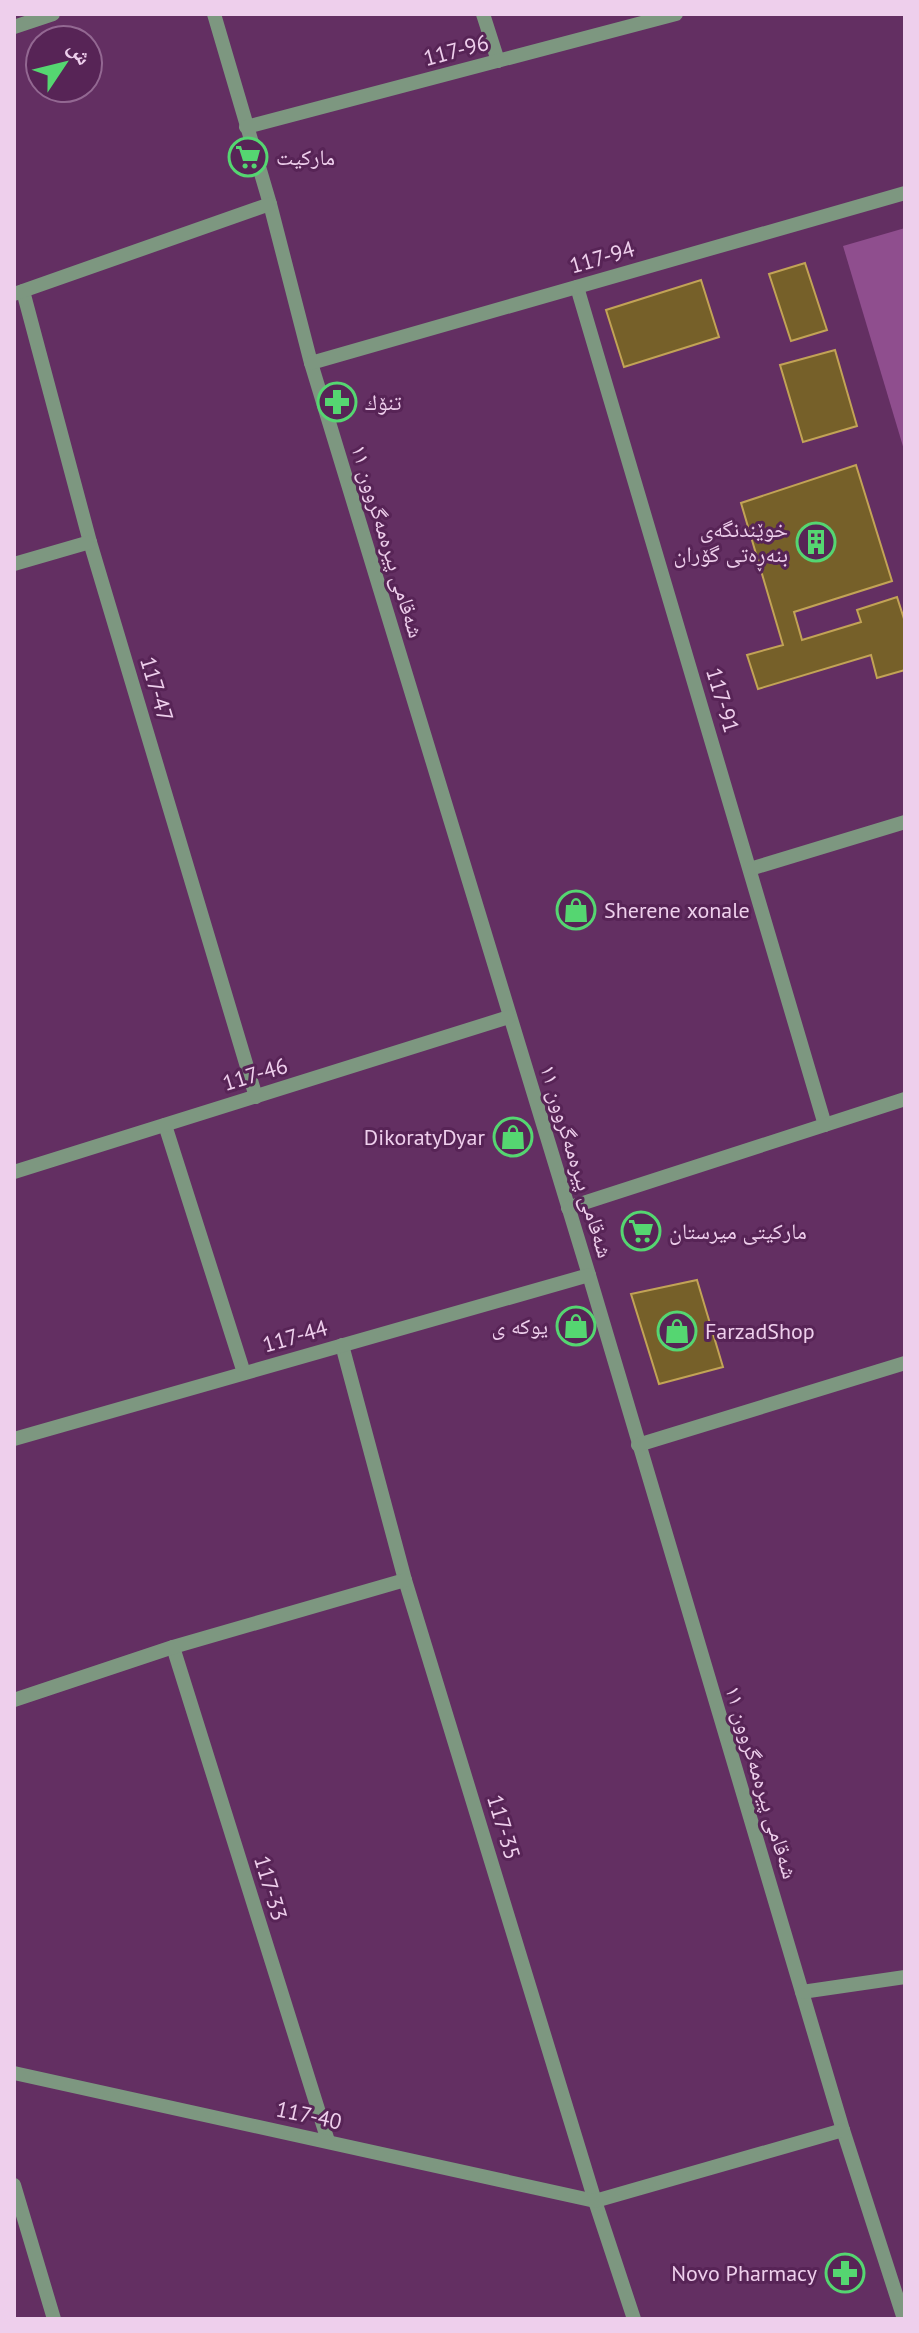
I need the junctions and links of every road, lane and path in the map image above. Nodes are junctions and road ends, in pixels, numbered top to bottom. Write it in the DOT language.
graph roads {
  1 [pos="53,14"];
  2 [pos="214,14"];
  3 [pos="483,14"];
  4 [pos="676,14"];
  5 [pos="14,27"];
  6 [pos="498,61"];
  7 [pos="246,127"];
  8 [pos="905,193"];
  9 [pos="270,204"];
  10 [pos="577,287"];
  11 [pos="18,293"];
  12 [pos="311,363"];
  13 [pos="90,542"];
  14 [pos="14,564"];
  15 [pos="905,822"];
  16 [pos="750,869"];
  17 [pos="509,1017"];
  18 [pos="256,1097"];
  19 [pos="905,1099"];
  20 [pos="165,1125"];
  21 [pos="825,1125"];
  22 [pos="14,1172"];
  23 [pos="568,1208"];
  24 [pos="589,1275"];
  25 [pos="342,1345"];
  26 [pos="905,1363"];
  27 [pos="244,1373"];
  28 [pos="14,1439"];
  29 [pos="638,1445"];
  30 [pos="405,1580"];
  31 [pos="173,1647"];
  32 [pos="14,1700"];
  33 [pos="905,1977"];
  34 [pos="802,1992"];
  35 [pos="14,2073"];
  36 [pos="843,2130"];
  37 [pos="328,2141"];
  38 [pos="14,2185"];
  39 [pos="595,2201"];
  40 [pos="54,2319"];
  41 [pos="634,2319"];
  42 [pos="904,2319"];
  1 -- 5 [label="street"];
  2 -- 7 [label="street, شەقامی پیرەمەگروون ١١"];
  3 -- 6 [label="street"];
  4 -- 6 [label="street, 117-96"];
  6 -- 7 [label="street, 117-96"];
  7 -- 9 [label="street, شەقامی پیرەمەگروون ١١"];
  8 -- 10 [label="street, 117-94"];
  9 -- 11 [label="street"];
  9 -- 12 [label="street, شەقامی پیرەمەگروون ١١"];
  10 -- 12 [label="street, 117-94"];
  10 -- 16 [label="street, 117-91"];
  11 -- 13 [label="street, 117-47"];
  12 -- 17 [label="street, شەقامی پیرەمەگروون ١١"];
  13 -- 14 [label="street"];
  13 -- 18 [label="street, 117-47"];
  15 -- 16 [label="street"];
  16 -- 21 [label="street, 117-91"];
  17 -- 18 [label="street, 117-46"];
  17 -- 23 [label="street, شەقامی پیرەمەگروون ١١"];
  18 -- 20 [label="street, 117-46"];
  19 -- 21 [label="street"];
  20 -- 22 [label="street, 117-46"];
  20 -- 27 [label="street"];
  21 -- 23 [label="street"];
  23 -- 24 [label="street, شەقامی پیرەمەگروون ١١"];
  24 -- 25 [label="street, 117-44"];
  24 -- 29 [label="street, شەقامی پیرەمەگروون ١١"];
  25 -- 27 [label="street, 117-44"];
  25 -- 30 [label="street, 117-35"];
  26 -- 29 [label="street"];
  27 -- 28 [label="street, 117-44"];
  29 -- 34 [label="street, شەقامی پیرەمەگروون ١١"];
  30 -- 31 [label="street"];
  30 -- 39 [label="street, 117-35"];
  31 -- 32 [label="street"];
  31 -- 37 [label="street, 117-33"];
  33 -- 34 [label="street"];
  34 -- 36 [label="street, شەقامی پیرەمەگروون ١١"];
  35 -- 37 [label="street, 117-40"];
  36 -- 39 [label="street"];
  36 -- 42 [label="street, شەقامی پیرەمەگروون ١١"];
  37 -- 39 [label="street, 117-40"];
  38 -- 40 [label="street"];
  39 -- 41 [label="street, 117-35"];
}
